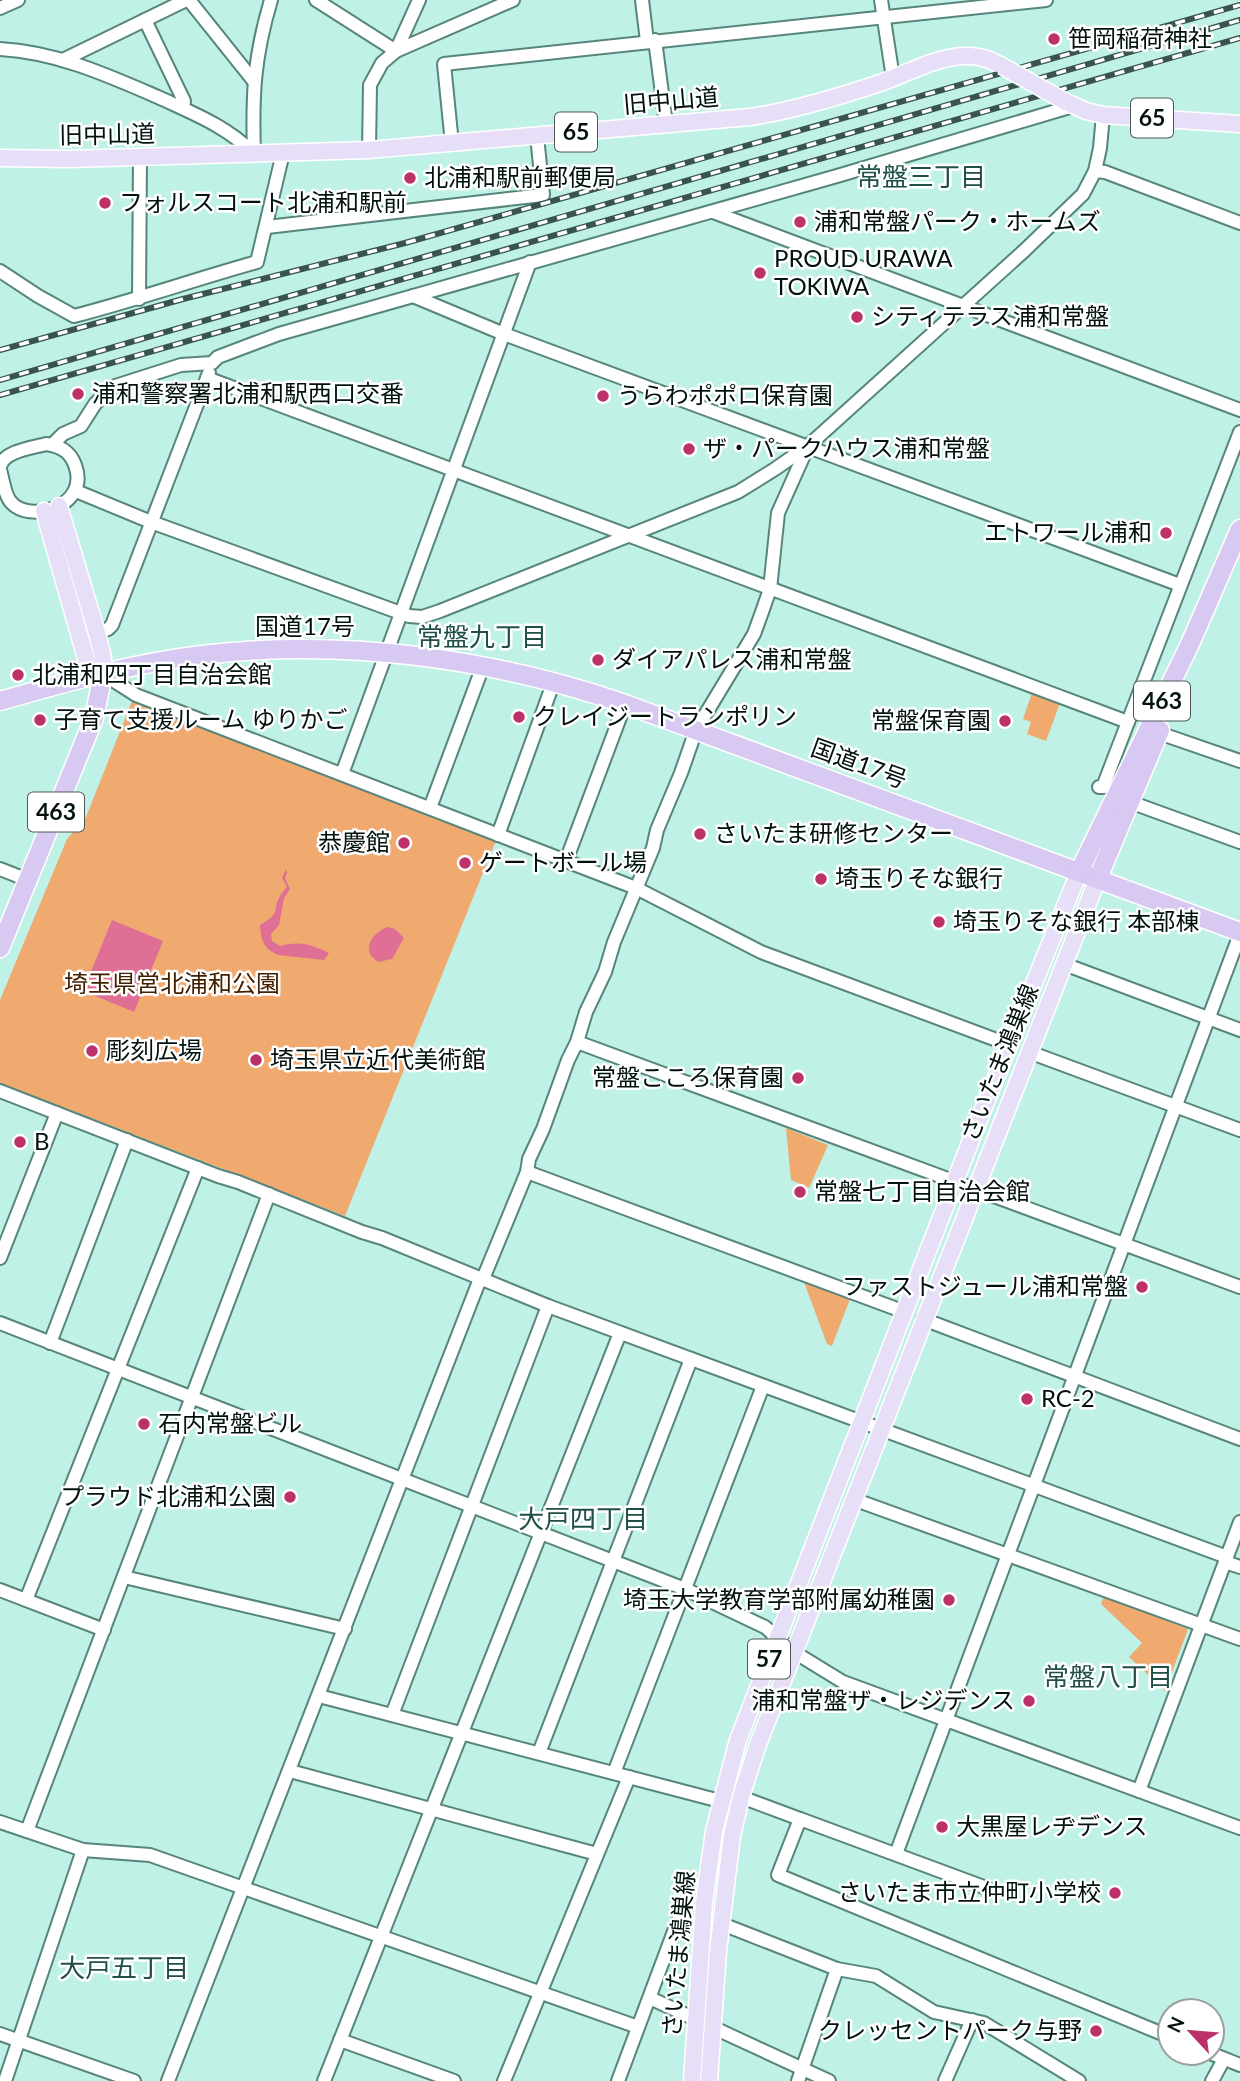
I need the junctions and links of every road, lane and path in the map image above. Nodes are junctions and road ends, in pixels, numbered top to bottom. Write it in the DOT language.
graph roads {
  1 [pos="18,0"];
  2 [pos="188,0"];
  3 [pos="271,0"];
  4 [pos="316,0"];
  5 [pos="419,0"];
  6 [pos="513,0"];
  7 [pos="642,0"];
  8 [pos="881,0"];
  9 [pos="1046,0"];
  10 [pos="0,9"];
  11 [pos="883,16"];
  12 [pos="145,20"];
  13 [pos="651,41"];
  14 [pos="0,49"];
  15 [pos="396,51"];
  16 [pos="63,60"];
  17 [pos="892,78"];
  18 [pos="253,80"];
  19 [pos="1070,104"];
  20 [pos="183,108"];
  21 [pos="1102,115"];
  22 [pos="666,124"];
  23 [pos="1240,124"];
  24 [pos="537,136"];
  25 [pos="452,144"];
  26 [pos="369,149"];
  27 [pos="254,153"];
  28 [pos="283,153"];
  29 [pos="140,157"];
  30 [pos="0,158"];
  31 [pos="1095,171"];
  32 [pos="713,211"];
  33 [pos="1240,223"];
  34 [pos="267,227"];
  35 [pos="530,262"];
  36 [pos="0,271"];
  37 [pos="413,296"];
  38 [pos="139,299"];
  39 [pos="961,306"];
  40 [pos="504,334"];
  41 [pos="212,363"];
  42 [pos="206,379"];
  43 [pos="1240,410"];
  44 [pos="1240,432"];
  45 [pos="52,445"];
  46 [pos="808,446"];
  47 [pos="0,464"];
  48 [pos="454,470"];
  49 [pos="76,491"];
  50 [pos="13,504"];
  51 [pos="51,508"];
  52 [pos="0,510"];
  53 [pos="151,522"];
  54 [pos="1240,529"];
  55 [pos="631,536"];
  56 [pos="1240,554"];
  57 [pos="1180,585"];
  58 [pos="771,589"];
  59 [pos="402,614"];
  60 [pos="97,633"];
  61 [pos="388,653"];
  62 [pos="484,666"];
  63 [pos="103,674"];
  64 [pos="554,681"];
  65 [pos="0,701"];
  66 [pos="625,704"];
  67 [pos="1128,722"];
  68 [pos="696,730"];
  69 [pos="1159,733"];
  70 [pos="1240,761"];
  71 [pos="342,774"];
  72 [pos="1099,787"];
  73 [pos="1130,802"];
  74 [pos="430,808"];
  75 [pos="498,835"];
  76 [pos="1240,842"];
  77 [pos="566,861"];
  78 [pos="0,869"];
  79 [pos="1079,872"];
  80 [pos="1098,878"];
  81 [pos="28,880"];
  82 [pos="636,888"];
  83 [pos="1240,933"];
  84 [pos="0,948"];
  85 [pos="1064,964"];
  86 [pos="1208,1018"];
  87 [pos="1240,1030"];
  88 [pos="577,1042"];
  89 [pos="1010,1045"];
  90 [pos="1029,1052"];
  91 [pos="0,1091"];
  92 [pos="1175,1106"];
  93 [pos="57,1113"];
  94 [pos="1240,1130"];
  95 [pos="127,1140"];
  96 [pos="198,1168"];
  97 [pos="527,1172"];
  98 [pos="954,1183"];
  99 [pos="975,1191"];
  100 [pos="269,1194"];
  101 [pos="1123,1245"];
  102 [pos="0,1258"];
  103 [pos="482,1279"];
  104 [pos="1240,1287"];
  105 [pos="548,1306"];
  106 [pos="905,1312"];
  107 [pos="923,1320"];
  108 [pos="0,1324"];
  109 [pos="620,1333"];
  110 [pos="50,1343"];
  111 [pos="691,1359"];
  112 [pos="118,1370"];
  113 [pos="1074,1377"];
  114 [pos="763,1386"];
  115 [pos="192,1398"];
  116 [pos="862,1423"];
  117 [pos="880,1429"];
  118 [pos="1240,1439"];
  119 [pos="402,1479"];
  120 [pos="1034,1485"];
  121 [pos="853,1499"];
  122 [pos="472,1506"];
  123 [pos="1240,1522"];
  124 [pos="541,1533"];
  125 [pos="1009,1554"];
  126 [pos="1226,1559"];
  127 [pos="613,1561"];
  128 [pos="1240,1567"];
  129 [pos="124,1577"];
  130 [pos="685,1589"];
  131 [pos="0,1590"];
  132 [pos="26,1600"];
  133 [pos="1201,1625"];
  134 [pos="345,1629"];
  135 [pos="104,1630"];
  136 [pos="778,1638"];
  137 [pos="1240,1639"];
  138 [pos="794,1653"];
  139 [pos="319,1696"];
  140 [pos="392,1715"];
  141 [pos="946,1720"];
  142 [pos="462,1733"];
  143 [pos="539,1753"];
  144 [pos="289,1771"];
  145 [pos="614,1773"];
  146 [pos="629,1777"];
  147 [pos="1139,1791"];
  148 [pos="741,1797"];
  149 [pos="720,1801"];
  150 [pos="432,1809"];
  151 [pos="800,1819"];
  152 [pos="0,1822"];
  153 [pos="1240,1828"];
  154 [pos="27,1831"];
  155 [pos="83,1850"];
  156 [pos="597,1854"];
  157 [pos="897,1854"];
  158 [pos="244,1888"];
  159 [pos="989,1889"];
  160 [pos="681,1910"];
  161 [pos="722,1924"];
  162 [pos="382,1935"];
  163 [pos="837,1969"];
  164 [pos="541,1992"];
  165 [pos="650,1998"];
  166 [pos="695,2019"];
  167 [pos="972,2020"];
  168 [pos="638,2026"];
  169 [pos="712,2026"];
  170 [pos="1156,2031"];
  171 [pos="0,2034"];
  172 [pos="20,2040"];
  173 [pos="340,2040"];
  174 [pos="800,2075"];
  175 [pos="5,2081"];
  176 [pos="134,2081"];
  177 [pos="168,2081"];
  178 [pos="324,2081"];
  179 [pos="454,2081"];
  180 [pos="504,2081"];
  181 [pos="618,2081"];
  182 [pos="692,2081"];
  183 [pos="709,2081"];
  184 [pos="829,2081"];
  185 [pos="945,2081"];
  186 [pos="1079,2081"];
  1 -- 10 [label="street"];
  2 -- 12 [label="street"];
  2 -- 18 [label="street"];
  3 -- 18 [label="street"];
  4 -- 15 [label="street"];
  5 -- 15 [label="street"];
  6 -- 15 [label="street"];
  7 -- 13 [label="street"];
  8 -- 11 [label="street"];
  9 -- 11 [label="street"];
  11 -- 13 [label="street"];
  11 -- 17 [label="street"];
  12 -- 16 [label="street"];
  12 -- 20 [label="street"];
  13 -- 22 [label="street"];
  13 -- 25 [label="street"];
  14 -- 16 [label="street"];
  15 -- 26 [label="street"];
  16 -- 20 [label="street"];
  17 -- 19 [label="main road, 旧中山道 / 65, bridge"];
  17 -- 22 [label="main road, 旧中山道 / 65"];
  18 -- 27 [label="street"];
  19 -- 21 [label="main road, 旧中山道 / 65"];
  19 -- 32 [label="street"];
  20 -- 27 [label="street"];
  21 -- 23 [label="main road, 旧中山道 / 65"];
  21 -- 31 [label="street"];
  22 -- 24 [label="main road, 旧中山道 / 65"];
  24 -- 25 [label="main road, 旧中山道 / 65"];
  24 -- 34 [label="street"];
  25 -- 26 [label="main road, 旧中山道 / 65"];
  26 -- 28 [label="main road, 旧中山道 / 65"];
  27 -- 28 [label="main road, 旧中山道 / 65"];
  27 -- 29 [label="main road, 旧中山道 / 65"];
  28 -- 34 [label="street"];
  29 -- 30 [label="main road, 旧中山道 / 65"];
  29 -- 38 [label="street"];
  31 -- 33 [label="street"];
  31 -- 39 [label="street"];
  32 -- 35 [label="street"];
  32 -- 39 [label="street"];
  34 -- 38 [label="street"];
  35 -- 37 [label="street"];
  35 -- 40 [label="street"];
  36 -- 38 [label="street"];
  37 -- 40 [label="street"];
  37 -- 41 [label="street"];
  39 -- 43 [label="street"];
  39 -- 46 [label="street"];
  40 -- 46 [label="street"];
  40 -- 48 [label="street"];
  41 -- 42 [label="street"];
  41 -- 45 [label="street"];
  42 -- 48 [label="street"];
  42 -- 53 [label="street"];
  44 -- 57 [label="street"];
  45 -- 47 [label="street"];
  45 -- 49 [label="street"];
  46 -- 55 [label="street"];
  46 -- 57 [label="street"];
  46 -- 58 [label="street"];
  47 -- 50 [label="street"];
  48 -- 55 [label="street"];
  48 -- 59 [label="street"];
  49 -- 51 [label="street"];
  49 -- 53 [label="street"];
  50 -- 51 [label="street"];
  50 -- 52 [label="street"];
  51 -- 60 [label="main road"];
  51 -- 63 [label="main road"];
  53 -- 59 [label="street"];
  53 -- 60 [label="street"];
  54 -- 79 [label="highway, 463"];
  55 -- 58 [label="street"];
  55 -- 59 [label="street"];
  56 -- 69 [label="highway, 463"];
  57 -- 67 [label="street"];
  58 -- 67 [label="street"];
  58 -- 68 [label="street"];
  59 -- 61 [label="street"];
  60 -- 63 [label="main road"];
  61 -- 62 [label="highway, 国道17号"];
  61 -- 63 [label="highway, 国道17号"];
  61 -- 71 [label="street"];
  62 -- 64 [label="highway, 国道17号"];
  62 -- 74 [label="street"];
  63 -- 65 [label="highway, 国道17号"];
  63 -- 71 [label="street"];
  63 -- 81 [label="highway, 463"];
  64 -- 66 [label="highway, 国道17号"];
  64 -- 75 [label="street"];
  66 -- 68 [label="highway, 国道17号"];
  66 -- 77 [label="street"];
  67 -- 72 [label="street"];
  68 -- 79 [label="highway, 国道17号"];
  68 -- 82 [label="street"];
  69 -- 70 [label="street"];
  69 -- 73 [label="highway, 463"];
  71 -- 74 [label="street"];
  73 -- 76 [label="street"];
  73 -- 80 [label="highway, 463"];
  74 -- 75 [label="street"];
  75 -- 77 [label="street"];
  77 -- 82 [label="street"];
  78 -- 81 [label="street"];
  79 -- 80 [label="highway, 国道17号"];
  79 -- 89 [label="main road, さいたま鴻巣線 / 57"];
  80 -- 83 [label="highway, 国道17号"];
  80 -- 85 [label="main road, さいたま鴻巣線 / 57"];
  81 -- 84 [label="highway, 463"];
  82 -- 88 [label="street"];
  82 -- 89 [label="street"];
  83 -- 86 [label="street"];
  85 -- 86 [label="street"];
  85 -- 90 [label="main road, さいたま鴻巣線 / 57"];
  86 -- 87 [label="street"];
  86 -- 92 [label="street"];
  88 -- 97 [label="street"];
  88 -- 98 [label="street"];
  89 -- 98 [label="main road, さいたま鴻巣線 / 57"];
  90 -- 92 [label="street"];
  90 -- 99 [label="main road, さいたま鴻巣線 / 57"];
  91 -- 93 [label="street"];
  92 -- 94 [label="street"];
  92 -- 101 [label="street"];
  93 -- 95 [label="street"];
  93 -- 102 [label="street"];
  95 -- 96 [label="street"];
  95 -- 110 [label="street"];
  96 -- 100 [label="street"];
  96 -- 112 [label="street"];
  97 -- 103 [label="street"];
  97 -- 106 [label="street"];
  98 -- 99 [label="street"];
  98 -- 106 [label="main road, さいたま鴻巣線 / 57"];
  99 -- 101 [label="street"];
  99 -- 107 [label="main road, さいたま鴻巣線 / 57"];
  100 -- 103 [label="street"];
  100 -- 115 [label="street"];
  101 -- 104 [label="street"];
  101 -- 113 [label="street"];
  103 -- 105 [label="street"];
  103 -- 119 [label="street"];
  105 -- 109 [label="street"];
  105 -- 122 [label="street"];
  106 -- 116 [label="main road, さいたま鴻巣線 / 57"];
  107 -- 113 [label="street"];
  107 -- 117 [label="main road, さいたま鴻巣線 / 57"];
  108 -- 110 [label="street"];
  109 -- 111 [label="street"];
  109 -- 124 [label="street"];
  110 -- 112 [label="street"];
  111 -- 114 [label="street"];
  111 -- 127 [label="street"];
  112 -- 115 [label="street"];
  112 -- 132 [label="street"];
  113 -- 118 [label="street"];
  113 -- 120 [label="street"];
  114 -- 116 [label="street"];
  114 -- 130 [label="street"];
  115 -- 119 [label="street"];
  115 -- 129 [label="street"];
  116 -- 117 [label="street"];
  116 -- 136 [label="main road, さいたま鴻巣線 / 57"];
  117 -- 120 [label="street"];
  117 -- 121 [label="main road, さいたま鴻巣線 / 57"];
  119 -- 122 [label="street"];
  119 -- 134 [label="street"];
  120 -- 125 [label="street"];
  120 -- 126 [label="street"];
  121 -- 125 [label="street"];
  121 -- 138 [label="main road, 57"];
  122 -- 124 [label="street"];
  122 -- 140 [label="street"];
  123 -- 126 [label="street"];
  124 -- 127 [label="street"];
  124 -- 142 [label="street"];
  125 -- 133 [label="street"];
  125 -- 141 [label="street"];
  126 -- 128 [label="street"];
  126 -- 133 [label="street"];
  127 -- 130 [label="street"];
  127 -- 143 [label="street"];
  129 -- 134 [label="street"];
  129 -- 135 [label="street"];
  130 -- 136 [label="street"];
  130 -- 145 [label="street"];
  131 -- 132 [label="street"];
  132 -- 135 [label="street"];
  133 -- 137 [label="street"];
  133 -- 147 [label="street"];
  134 -- 139 [label="street"];
  135 -- 154 [label="street"];
  136 -- 138 [label="street"];
  136 -- 149 [label="main road, 57"];
  138 -- 141 [label="street"];
  138 -- 148 [label="main road, 57"];
  139 -- 140 [label="street"];
  139 -- 144 [label="street"];
  140 -- 142 [label="street"];
  141 -- 147 [label="street"];
  141 -- 157 [label="street"];
  142 -- 143 [label="street"];
  142 -- 150 [label="street"];
  143 -- 145 [label="street"];
  144 -- 150 [label="street"];
  144 -- 158 [label="street"];
  145 -- 146 [label="street"];
  146 -- 149 [label="street"];
  146 -- 156 [label="street"];
  147 -- 153 [label="street"];
  148 -- 151 [label="street"];
  148 -- 161 [label="main road, さいたま鴻巣線 / 57"];
  149 -- 166 [label="main road, さいたま鴻巣線 / 57"];
  150 -- 156 [label="street"];
  150 -- 162 [label="street"];
  151 -- 157 [label="street"];
  151 -- 170 [label="street"];
  152 -- 154 [label="street"];
  154 -- 155 [label="street"];
  155 -- 158 [label="street"];
  155 -- 172 [label="street"];
  156 -- 164 [label="street"];
  157 -- 159 [label="street"];
  158 -- 162 [label="street"];
  158 -- 177 [label="street"];
  160 -- 165 [label="street"];
  161 -- 163 [label="street"];
  161 -- 169 [label="main road, さいたま鴻巣線 / 57"];
  162 -- 164 [label="street"];
  162 -- 173 [label="street"];
  163 -- 167 [label="street"];
  163 -- 174 [label="street"];
  164 -- 168 [label="street"];
  164 -- 180 [label="street"];
  165 -- 166 [label="street"];
  165 -- 168 [label="street"];
  166 -- 182 [label="main road, さいたま鴻巣線 / 57"];
  167 -- 185 [label="street"];
  167 -- 186 [label="street"];
  168 -- 181 [label="street"];
  169 -- 174 [label="street"];
  169 -- 183 [label="main road, さいたま鴻巣線 / 57"];
  171 -- 172 [label="street"];
  172 -- 175 [label="street"];
  172 -- 176 [label="street"];
  173 -- 178 [label="street"];
  173 -- 179 [label="street"];
  174 -- 184 [label="street"];
}
